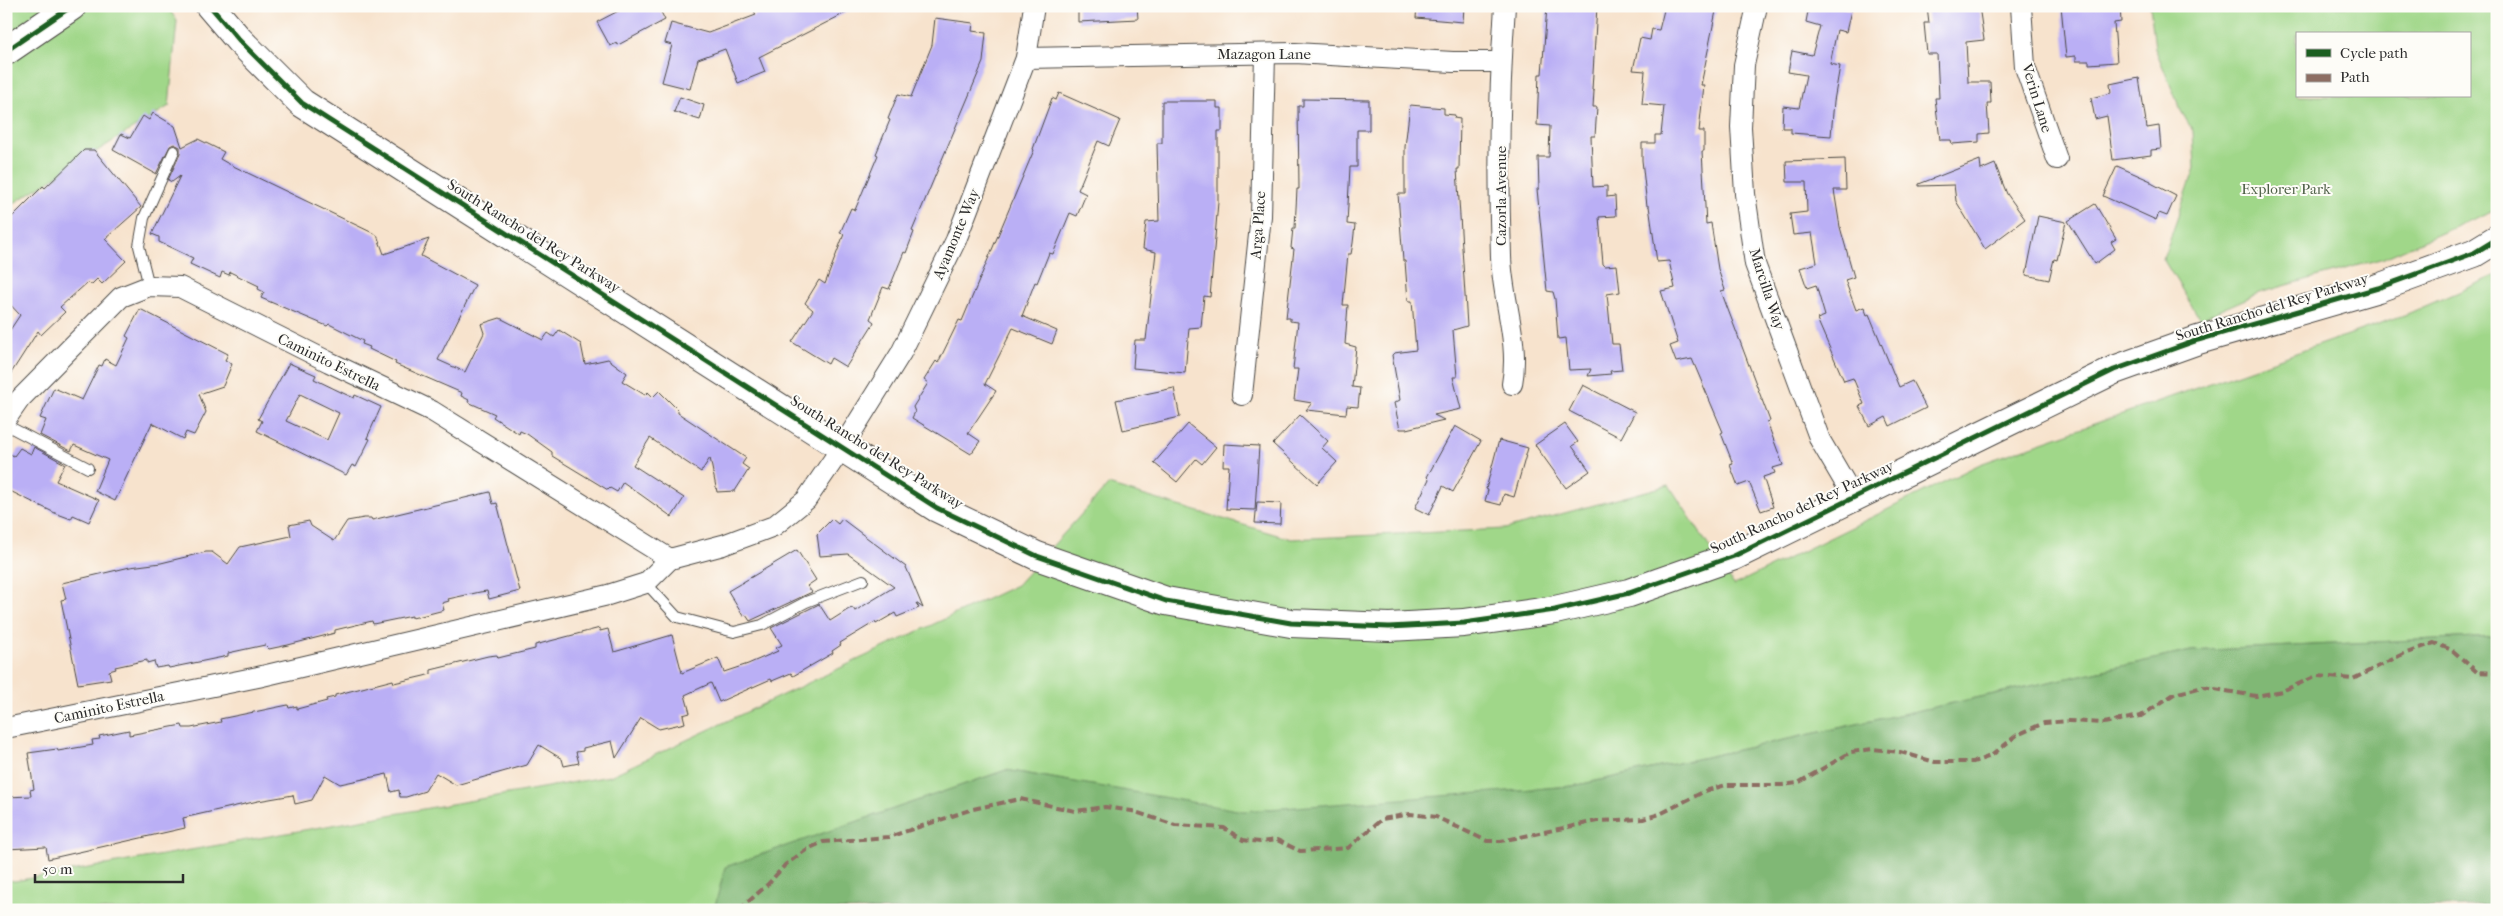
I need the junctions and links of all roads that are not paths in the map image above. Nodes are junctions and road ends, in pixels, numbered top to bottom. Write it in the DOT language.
graph roads {
  1 [pos="72,6"];
  2 [pos="210,6"];
  3 [pos="1034,6"];
  4 [pos="1506,6"];
  5 [pos="1757,6"];
  6 [pos="2021,6"];
  7 [pos="6,51"];
  8 [pos="1265,54"];
  9 [pos="1026,58"];
  10 [pos="1501,62"];
  11 [pos="174,151"];
  12 [pos="2057,159"];
  13 [pos="2497,240"];
  14 [pos="149,286"];
  15 [pos="1512,384"];
  16 [pos="1242,395"];
  17 [pos="6,418"];
  18 [pos="6,425"];
  19 [pos="843,446"];
  20 [pos="88,468"];
  21 [pos="1854,498"];
  22 [pos="670,559"];
  23 [pos="863,580"];
  24 [pos="646,583"];
  25 [pos="6,728"];
  1 -- 7 [label="street"];
  2 -- 19 [label="street, South Rancho del Rey Parkway"];
  3 -- 9 [label="street, Ayamonte Way"];
  4 -- 10 [label="street, Cazorla Avenue"];
  5 -- 21 [label="street, Marcilla Way"];
  6 -- 12 [label="street, Verin Lane"];
  8 -- 9 [label="street, Mazagon Lane"];
  8 -- 10 [label="street, Mazagon Lane"];
  8 -- 16 [label="street, Arga Place"];
  9 -- 19 [label="street, Ayamonte Way"];
  10 -- 15 [label="street, Cazorla Avenue"];
  11 -- 14 [label="lane"];
  13 -- 21 [label="street, South Rancho del Rey Parkway"];
  14 -- 17 [label="street, Caminito Estrella"];
  14 -- 22 [label="street, Caminito Estrella"];
  18 -- 20 [label="lane"];
  19 -- 21 [label="street, South Rancho del Rey Parkway"];
  19 -- 22 [label="street"];
  22 -- 24 [label="street, Caminito Estrella"];
  23 -- 24 [label="lane"];
  24 -- 25 [label="street, Caminito Estrella"];
}
